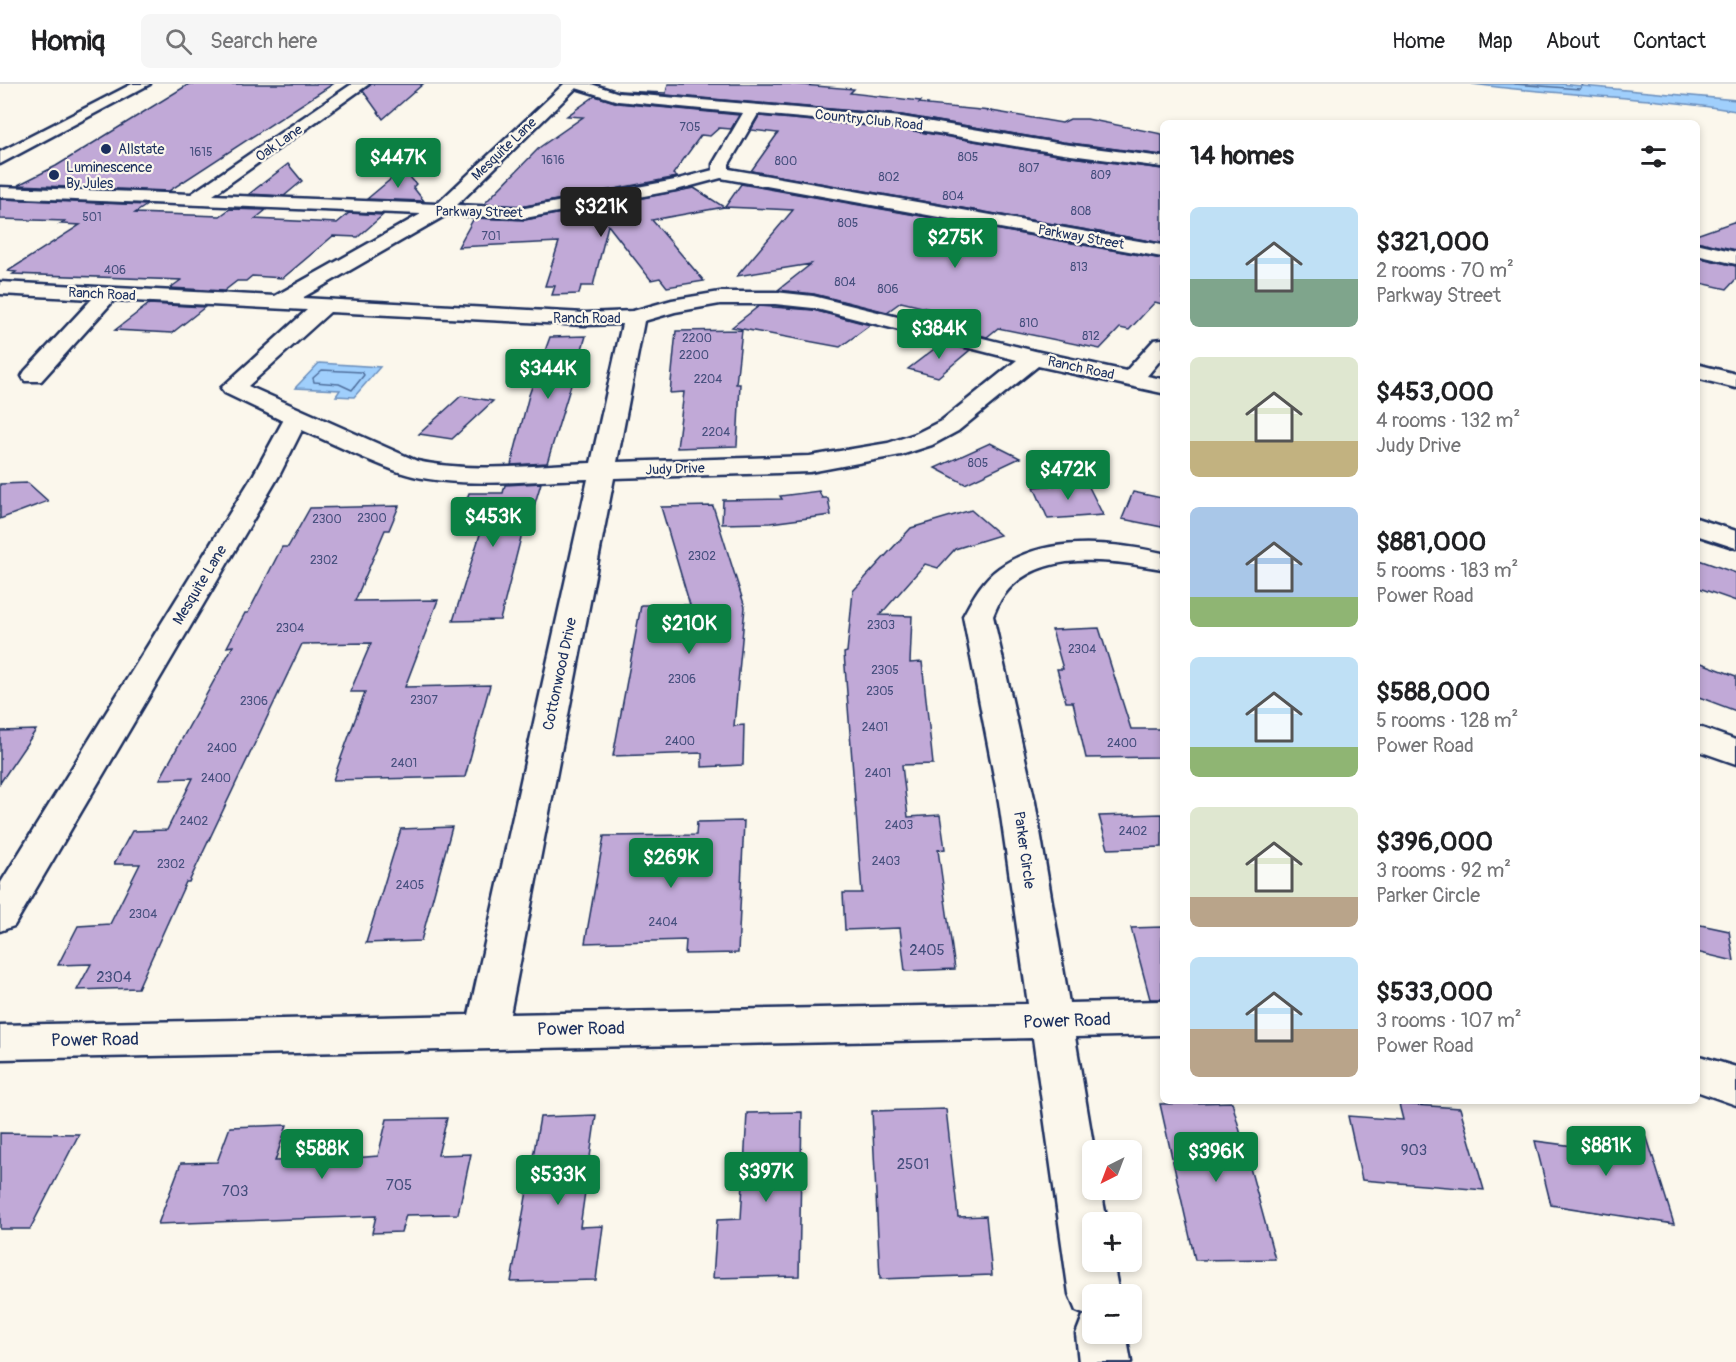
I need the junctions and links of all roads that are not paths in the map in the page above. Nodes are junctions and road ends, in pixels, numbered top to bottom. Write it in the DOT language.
graph roads {
  1 [pos="143,84"];
  2 [pos="362,84"];
  3 [pos="574,84"];
  4 [pos="753,109"];
  5 [pos="0,159"];
  6 [pos="1160,162"];
  7 [pos="721,173"];
  8 [pos="0,192"];
  9 [pos="194,200"];
  10 [pos="440,211"];
  11 [pos="1700,250"];
  12 [pos="1160,251"];
  13 [pos="1736,258"];
  14 [pos="0,288"];
  15 [pos="108,294"];
  16 [pos="280,302"];
  17 [pos="324,306"];
  18 [pos="634,317"];
  19 [pos="1160,347"];
  20 [pos="1034,358"];
  21 [pos="1700,372"];
  22 [pos="33,376"];
  23 [pos="1132,379"];
  24 [pos="1736,381"];
  25 [pos="1160,386"];
  26 [pos="296,418"];
  27 [pos="602,471"];
  28 [pos="1700,527"];
  29 [pos="1736,540"];
  30 [pos="1160,561"];
  31 [pos="1700,739"];
  32 [pos="1736,753"];
  33 [pos="0,916"];
  34 [pos="1160,1018"];
  35 [pos="1049,1022"];
  36 [pos="486,1031"];
  37 [pos="0,1042"];
  38 [pos="1700,1074"];
  39 [pos="1736,1086"];
  40 [pos="1092,1284"];
  41 [pos="1102,1344"];
  42 [pos="1105,1362"];
  1 -- 5 [label="street"];
  2 -- 9 [label="street, Oak Lane"];
  3 -- 4 [label="street, Country Club Road"];
  3 -- 10 [label="street, Mesquite Lane"];
  4 -- 6 [label="street, Country Club Road"];
  4 -- 7 [label="street"];
  7 -- 10 [label="street, Parkway Street"];
  7 -- 12 [label="street, Parkway Street"];
  8 -- 9 [label="street, Parkway Street"];
  9 -- 10 [label="street, Parkway Street"];
  10 -- 16 [label="street, Mesquite Lane"];
  11 -- 13 [label="street"];
  14 -- 15 [label="street, Ranch Road"];
  15 -- 16 [label="street, Ranch Road"];
  15 -- 22 [label="street"];
  16 -- 17 [label="street, Ranch Road"];
  17 -- 18 [label="street, Ranch Road"];
  17 -- 26 [label="street"];
  18 -- 20 [label="street, Ranch Road"];
  18 -- 27 [label="street, Cottonwood Drive"];
  19 -- 23 [label="street"];
  20 -- 23 [label="street, Ranch Road"];
  20 -- 27 [label="street, Judy Drive"];
  21 -- 24 [label="street"];
  23 -- 25 [label="street, Ranch Road"];
  26 -- 27 [label="street, Judy Drive"];
  26 -- 33 [label="street, Mesquite Lane"];
  27 -- 36 [label="street, Cottonwood Drive"];
  28 -- 29 [label="street"];
  30 -- 35 [label="street, Parker Circle"];
  31 -- 32 [label="street"];
  34 -- 35 [label="street, Power Road"];
  35 -- 36 [label="street, Power Road"];
  35 -- 40 [label="street, Parker Circle"];
  36 -- 37 [label="street, Power Road"];
  38 -- 39 [label="street"];
  41 -- 42 [label="street"];
}
